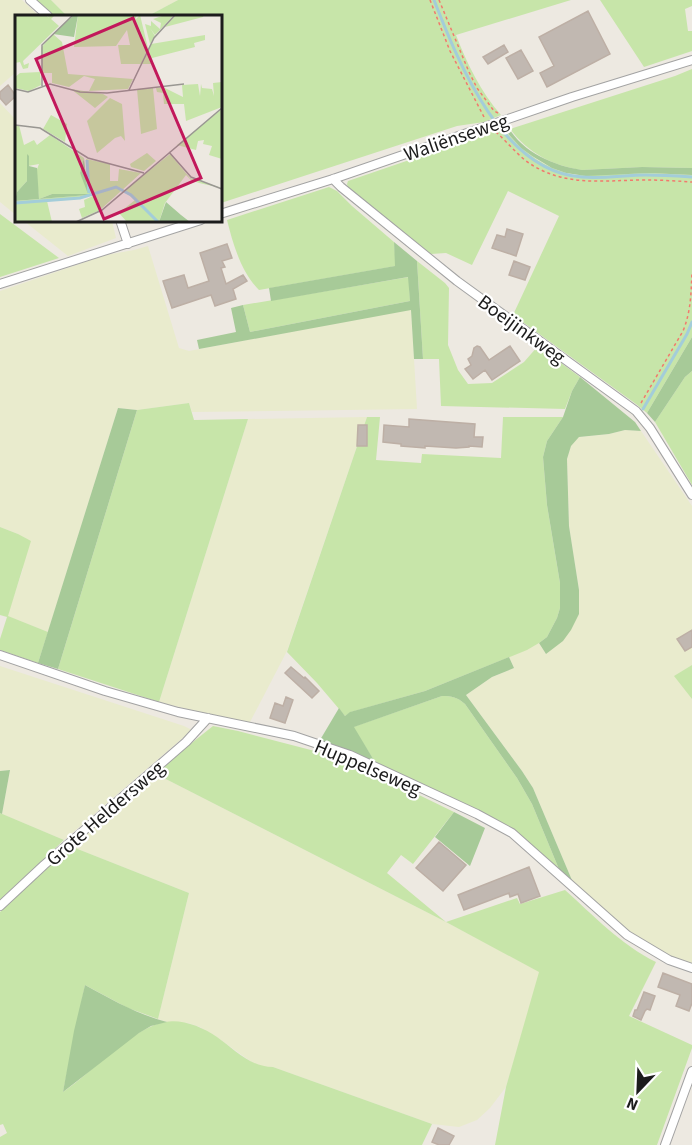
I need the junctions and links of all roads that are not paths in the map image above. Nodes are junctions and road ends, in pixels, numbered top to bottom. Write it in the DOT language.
graph roads {
  1 [pos="30,0"];
  2 [pos="47,15"];
  3 [pos="692,60"];
  4 [pos="333,179"];
  5 [pos="222,213"];
  6 [pos="121,222"];
  7 [pos="195,222"];
  8 [pos="128,244"];
  9 [pos="0,284"];
  10 [pos="692,495"];
  11 [pos="0,655"];
  12 [pos="208,718"];
  13 [pos="0,906"];
  14 [pos="692,968"];
  15 [pos="692,1071"];
  16 [pos="665,1145"];
  1 -- 2 [label="street"];
  3 -- 4 [label="street, Waliënseweg"];
  4 -- 5 [label="street, Waliënseweg"];
  4 -- 10 [label="street, Boeijinkweg"];
  6 -- 8 [label="street"];
  7 -- 8 [label="street"];
  8 -- 9 [label="street"];
  11 -- 12 [label="street, Huppelseweg"];
  12 -- 13 [label="street, Grote Heldersweg"];
  12 -- 14 [label="street, Huppelseweg"];
  15 -- 16 [label="street"];
}
